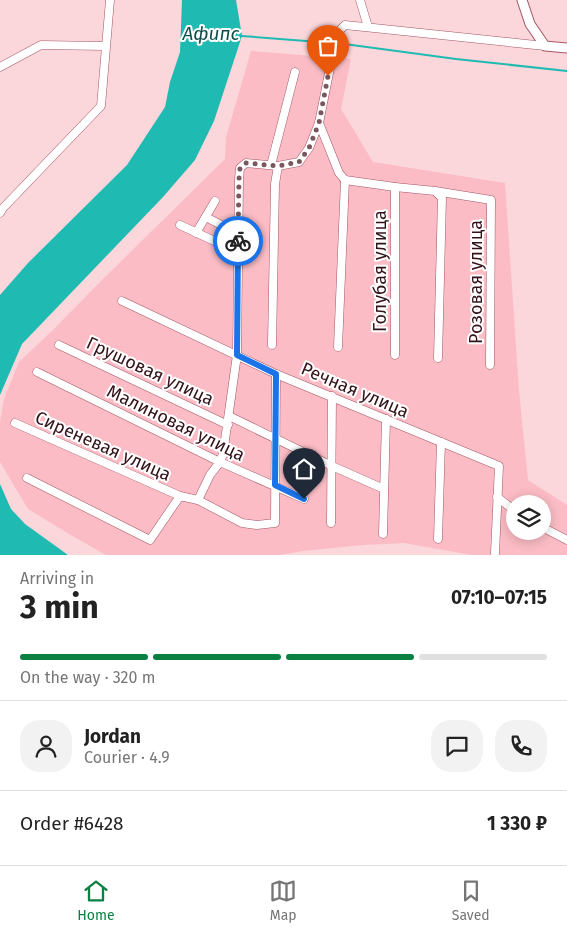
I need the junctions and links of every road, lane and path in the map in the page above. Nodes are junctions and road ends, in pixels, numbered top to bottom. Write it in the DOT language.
graph roads {
  1 [pos="110,0"];
  2 [pos="360,0"];
  3 [pos="522,0"];
  4 [pos="368,27"];
  5 [pos="105,46"];
  6 [pos="545,46"];
  7 [pos="567,48"];
  8 [pos="0,67"];
  9 [pos="294,72"];
  10 [pos="319,123"];
  11 [pos="274,166"];
  12 [pos="344,180"];
  13 [pos="395,187"];
  14 [pos="435,191"];
  15 [pos="215,201"];
  16 [pos="1,210"];
  17 [pos="206,217"];
  18 [pos="180,225"];
  19 [pos="196,233"];
  20 [pos="238,234"];
  21 [pos="238,252"];
  22 [pos="122,301"];
  23 [pos="59,345"];
  24 [pos="272,345"];
  25 [pos="338,347"];
  26 [pos="237,355"];
  27 [pos="395,355"];
  28 [pos="438,358"];
  29 [pos="490,365"];
  30 [pos="37,372"];
  31 [pos="276,374"];
  32 [pos="332,396"];
  33 [pos="229,420"];
  34 [pos="386,420"];
  35 [pos="15,423"];
  36 [pos="276,438"];
  37 [pos="441,442"];
  38 [pos="220,462"];
  39 [pos="332,466"];
  40 [pos="28,478"];
  41 [pos="275,485"];
  42 [pos="384,489"];
  43 [pos="180,496"];
  44 [pos="497,497"];
  45 [pos="304,499"];
  46 [pos="198,500"];
  47 [pos="506,504"];
  48 [pos="331,523"];
  49 [pos="551,532"];
  50 [pos="384,534"];
  51 [pos="438,539"];
  52 [pos="567,540"];
  53 [pos="495,553"];
  1 -- 5 [label="street"];
  2 -- 4 [label="street"];
  3 -- 6 [label="street"];
  4 -- 6 [label="street"];
  4 -- 10 [label="street"];
  5 -- 8 [label="street"];
  5 -- 16 [label="street"];
  6 -- 7 [label="street"];
  9 -- 11 [label="street"];
  10 -- 11 [label="street"];
  10 -- 12 [label="street"];
  11 -- 20 [label="street"];
  11 -- 24 [label="street"];
  12 -- 13 [label="street"];
  12 -- 25 [label="street"];
  13 -- 14 [label="street"];
  13 -- 27 [label="street, Голубая улица"];
  14 -- 28 [label="street"];
  14 -- 29 [label="street, Розовая улица"];
  15 -- 17 [label="street"];
  17 -- 19 [label="street"];
  17 -- 20 [label="street"];
  18 -- 19 [label="street"];
  19 -- 21 [label="street"];
  20 -- 21 [label="street"];
  21 -- 26 [label="street"];
  22 -- 26 [label="street, Речная улица"];
  23 -- 33 [label="street, Грушовая улица"];
  26 -- 31 [label="street, Речная улица"];
  26 -- 33 [label="street"];
  30 -- 38 [label="street, Малиновая улица"];
  31 -- 32 [label="street, Речная улица"];
  31 -- 36 [label="street"];
  32 -- 34 [label="street, Речная улица"];
  32 -- 39 [label="street"];
  33 -- 36 [label="street, Грушовая улица"];
  33 -- 38 [label="street"];
  34 -- 37 [label="street, Речная улица"];
  34 -- 42 [label="street"];
  35 -- 43 [label="street, Сиреневая улица"];
  36 -- 39 [label="street, Грушовая улица"];
  36 -- 41 [label="street"];
  37 -- 44 [label="street, Речная улица"];
  37 -- 51 [label="street"];
  38 -- 41 [label="street, Малиновая улица"];
  38 -- 46 [label="street"];
  39 -- 42 [label="street, Грушовая улица"];
  39 -- 48 [label="street"];
  40 -- 43 [label="street"];
  41 -- 45 [label="street, Малиновая улица"];
  41 -- 46 [label="street, Сиреневая улица"];
  42 -- 50 [label="street"];
  43 -- 46 [label="street, Сиреневая улица"];
  44 -- 47 [label="street"];
  44 -- 53 [label="street, Речная улица"];
  49 -- 52 [label="street"];
}
